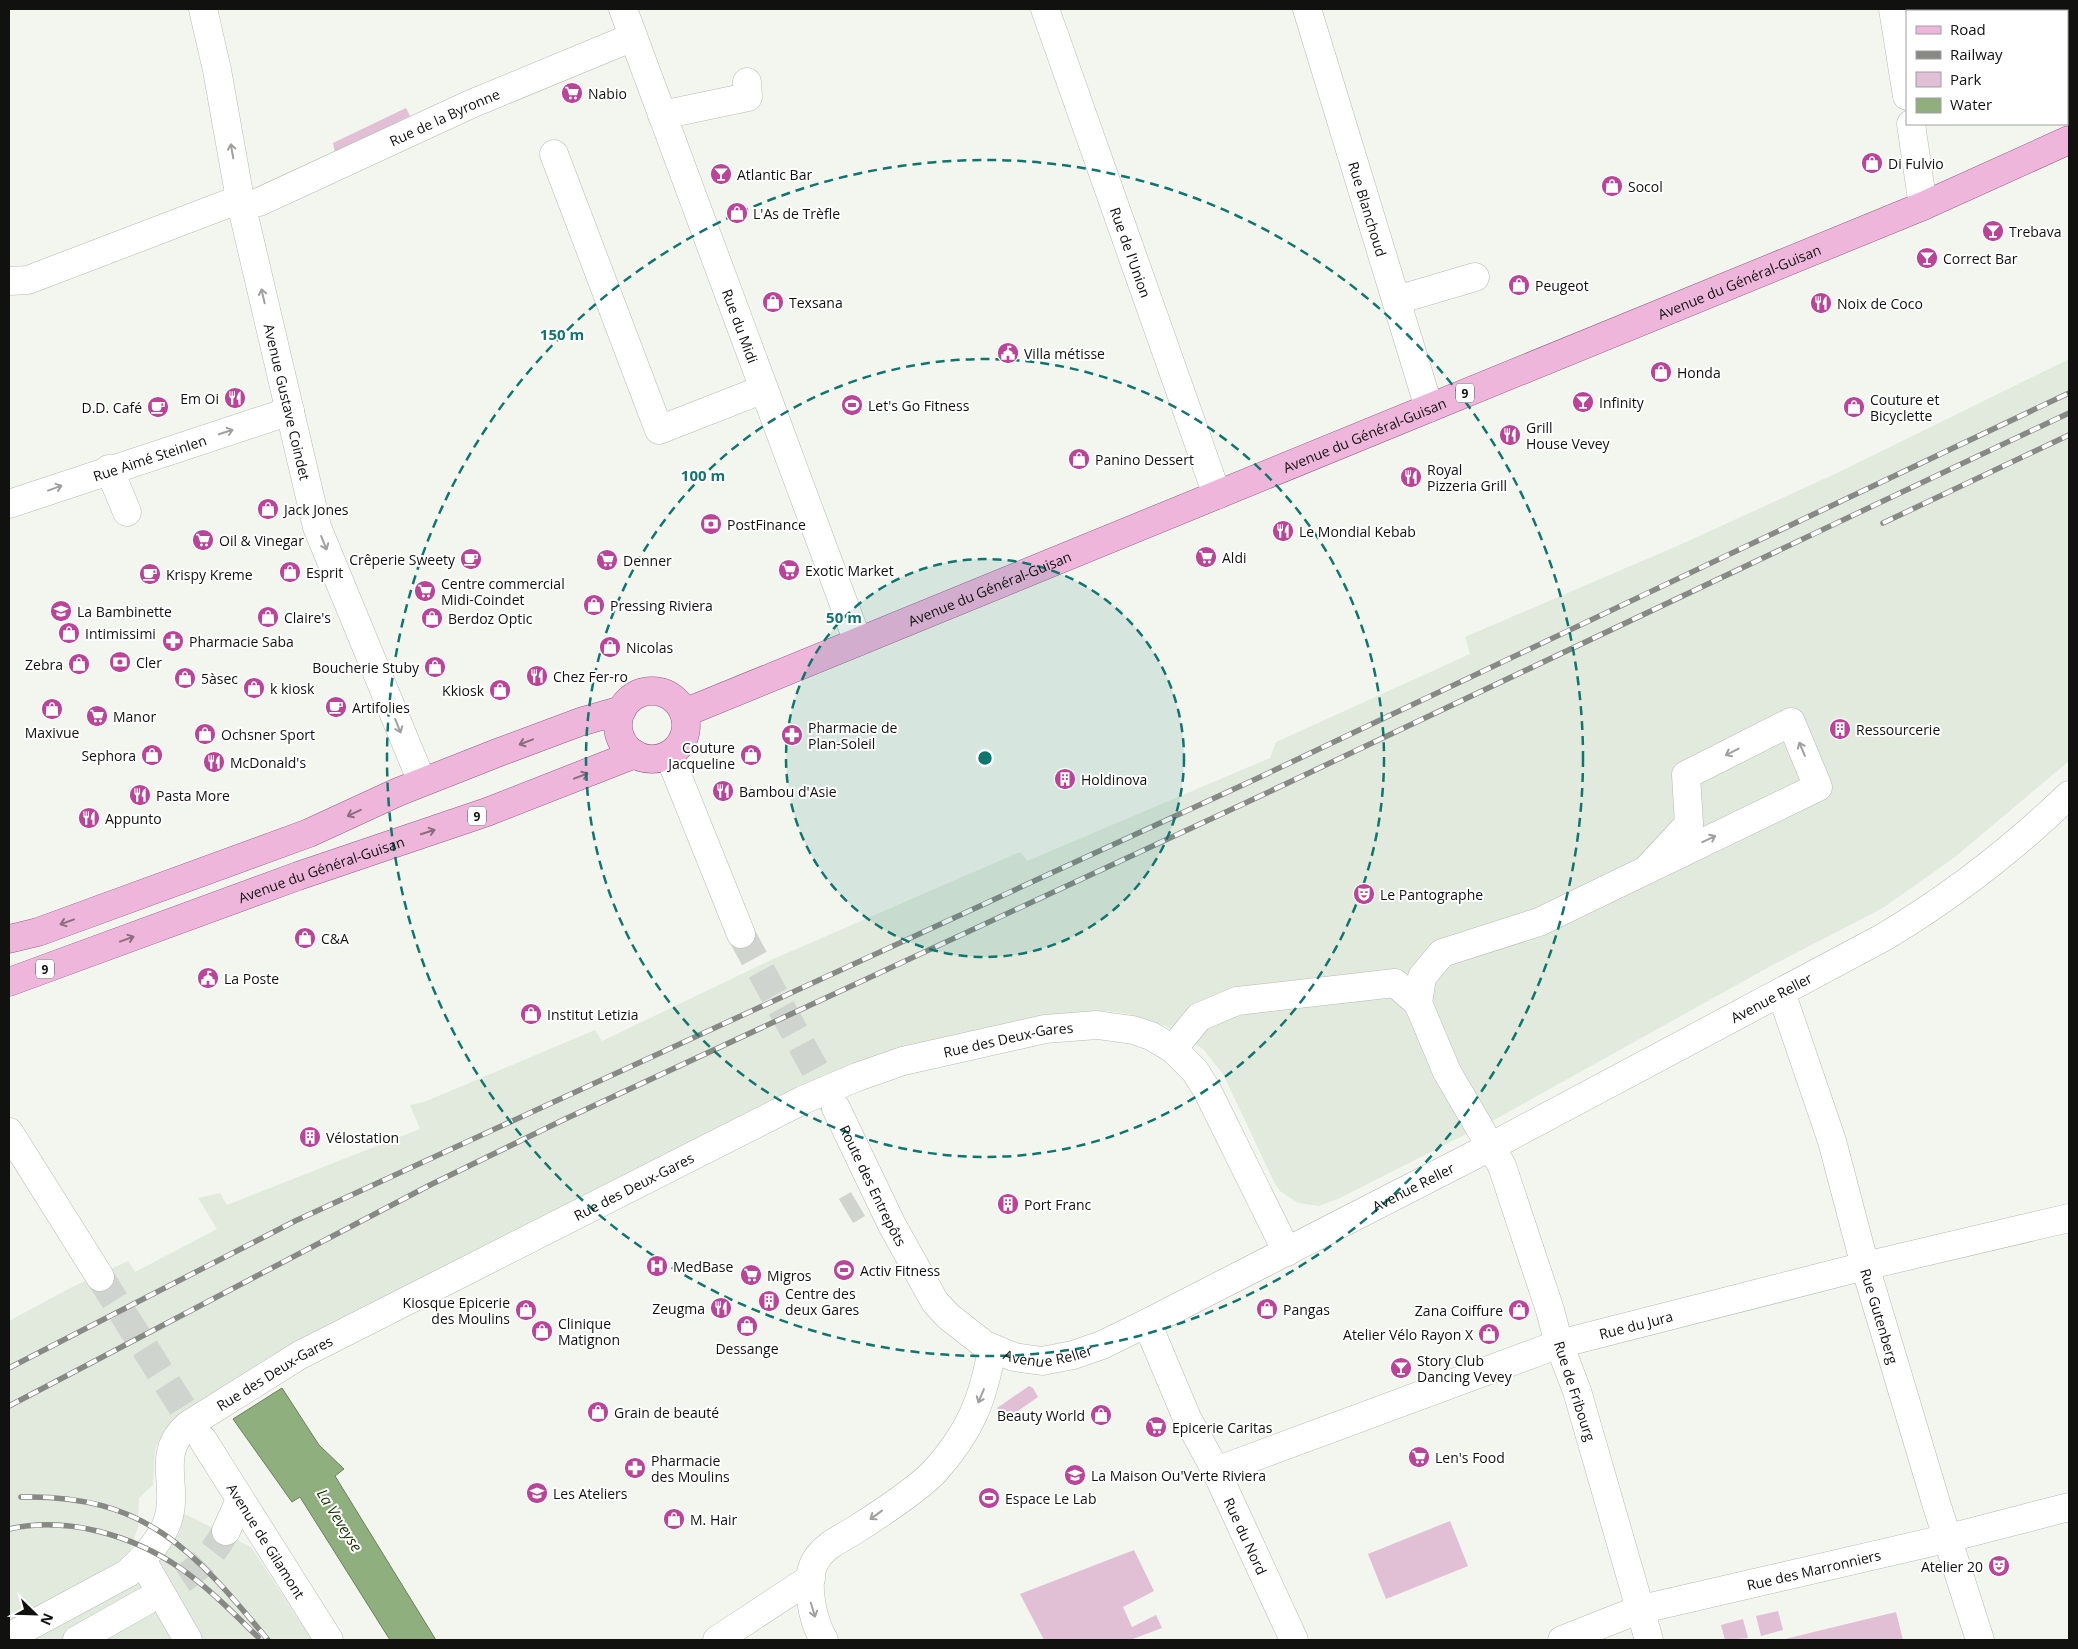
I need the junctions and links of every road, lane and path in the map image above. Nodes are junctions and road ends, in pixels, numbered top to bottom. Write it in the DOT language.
graph roads {
  1 [pos="203,9"];
  2 [pos="622,9"];
  3 [pos="1045,9"];
  4 [pos="1307,9"];
  5 [pos="1893,9"];
  6 [pos="633,38"];
  7 [pos="747,82"];
  8 [pos="1906,90"];
  9 [pos="662,115"];
  10 [pos="1911,125"];
  11 [pos="2069,140"];
  12 [pos="554,154"];
  13 [pos="249,200"];
  14 [pos="1923,206"];
  15 [pos="1475,277"];
  16 [pos="9,281"];
  17 [pos="1396,300"];
  18 [pos="764,389"];
  19 [pos="1429,408"];
  20 [pos="290,411"];
  21 [pos="109,469"];
  22 [pos="1217,495"];
  23 [pos="9,504"];
  24 [pos="127,512"];
  25 [pos="858,642"];
  26 [pos="622,710"];
  27 [pos="684,713"];
  28 [pos="635,754"];
  29 [pos="669,755"];
  30 [pos="422,782"];
  31 [pos="2069,795"];
  32 [pos="1649,867"];
  33 [pos="741,934"];
  34 [pos="9,939"];
  35 [pos="9,982"];
  36 [pos="1781,992"];
  37 [pos="1418,1003"];
  38 [pos="1173,1049"];
  39 [pos="836,1108"];
  40 [pos="9,1132"];
  41 [pos="1492,1146"];
  42 [pos="2069,1218"];
  43 [pos="1287,1252"];
  44 [pos="1865,1266"];
  45 [pos="100,1277"];
  46 [pos="1147,1324"];
  47 [pos="1560,1344"];
  48 [pos="992,1349"];
  49 [pos="203,1440"];
  50 [pos="1216,1471"];
  51 [pos="240,1500"];
  52 [pos="2069,1508"];
  53 [pos="226,1531"];
  54 [pos="1949,1538"];
  55 [pos="142,1560"];
  56 [pos="811,1578"];
  57 [pos="146,1601"];
  58 [pos="1638,1610"];
  59 [pos="117,1630"];
  60 [pos="9,1637"];
  61 [pos="77,1640"];
  62 [pos="188,1640"];
  63 [pos="329,1640"];
  64 [pos="717,1640"];
  65 [pos="824,1640"];
  66 [pos="1294,1640"];
  67 [pos="1562,1640"];
  68 [pos="1649,1640"];
  69 [pos="1980,1640"];
  13 -- 1 [label="street, Avenue Gustave Coindet, one-way"];
  2 -- 6 [label="street, Rue du Midi"];
  3 -- 22 [label="street, Rue de l'Union"];
  4 -- 17 [label="street, Rue Blanchoud"];
  5 -- 8 [label="street"];
  6 -- 9 [label="street, Rue du Midi"];
  6 -- 13 [label="street, Rue de la Byronne"];
  7 -- 9 [label="street"];
  9 -- 18 [label="street, Rue du Midi"];
  10 -- 14 [label="street"];
  11 -- 14 [label="main road, Avenue du Général-Guisan / 9"];
  12 -- 18 [label="street"];
  13 -- 16 [label="street, Rue de la Byronne"];
  20 -- 13 [label="street, Avenue Gustave Coindet, one-way"];
  14 -- 19 [label="main road, Avenue du Général-Guisan / 9"];
  15 -- 17 [label="street"];
  17 -- 19 [label="street, Rue Blanchoud"];
  18 -- 25 [label="street, Rue du Midi"];
  19 -- 22 [label="main road, Avenue du Général-Guisan / 9"];
  21 -- 20 [label="street, Rue Aimé Steinlen, one-way"];
  20 -- 30 [label="street, Avenue Gustave Coindet, one-way"];
  23 -- 21 [label="street, Rue Aimé Steinlen, one-way"];
  21 -- 24 [label="street"];
  22 -- 25 [label="main road, Avenue du Général-Guisan / 9"];
  25 -- 27 [label="main road, Avenue du Général-Guisan / 9"];
  26 -- 27 [label="main road"];
  26 -- 28 [label="main road"];
  26 -- 30 [label="main road, one-way"];
  27 -- 29 [label="main road"];
  28 -- 29 [label="main road"];
  35 -- 28 [label="main road, Avenue du Général-Guisan / 9, one-way"];
  29 -- 33 [label="street"];
  30 -- 34 [label="main road, one-way"];
  31 -- 36 [label="street, Avenue Reller"];
  32 -- 32 [label="street, one-way"];
  32 -- 37 [label="street"];
  36 -- 41 [label="street, Avenue Reller"];
  36 -- 44 [label="street, Rue Gutenberg"];
  37 -- 38 [label="street"];
  37 -- 41 [label="street, Rue de Fribourg"];
  38 -- 43 [label="street, Rue des Deux-Gares"];
  38 -- 55 [label="street, Rue des Deux-Gares"];
  39 -- 48 [label="street, Route des Entrepôts"];
  40 -- 45 [label="street"];
  41 -- 43 [label="street, Avenue Reller"];
  41 -- 47 [label="street, Rue de Fribourg"];
  42 -- 44 [label="street, Rue du Jura"];
  43 -- 46 [label="street, Avenue Reller"];
  44 -- 47 [label="street, Rue du Jura"];
  44 -- 54 [label="street, Rue Gutenberg"];
  46 -- 48 [label="street, Avenue Reller"];
  46 -- 50 [label="street, Rue du Nord"];
  47 -- 50 [label="street, Rue du Jura"];
  47 -- 58 [label="street, Rue de Fribourg"];
  48 -- 56 [label="street, Avenue Reller, one-way"];
  49 -- 51 [label="street, Avenue de Gilamont"];
  50 -- 66 [label="street, Rue du Nord"];
  51 -- 53 [label="street"];
  51 -- 63 [label="street, Avenue de Gilamont"];
  52 -- 54 [label="street, Rue des Marronniers"];
  54 -- 58 [label="street, Rue des Marronniers"];
  54 -- 69 [label="street, Rue Gutenberg"];
  55 -- 60 [label="street, Rue des Deux-Gares"];
  55 -- 62 [label="street"];
  56 -- 64 [label="street"];
  56 -- 65 [label="street, one-way"];
  57 -- 59 [label="street"];
  58 -- 67 [label="street, Rue des Marronniers"];
  58 -- 68 [label="street, Rue de Fribourg"];
  59 -- 61 [label="street"];
}
